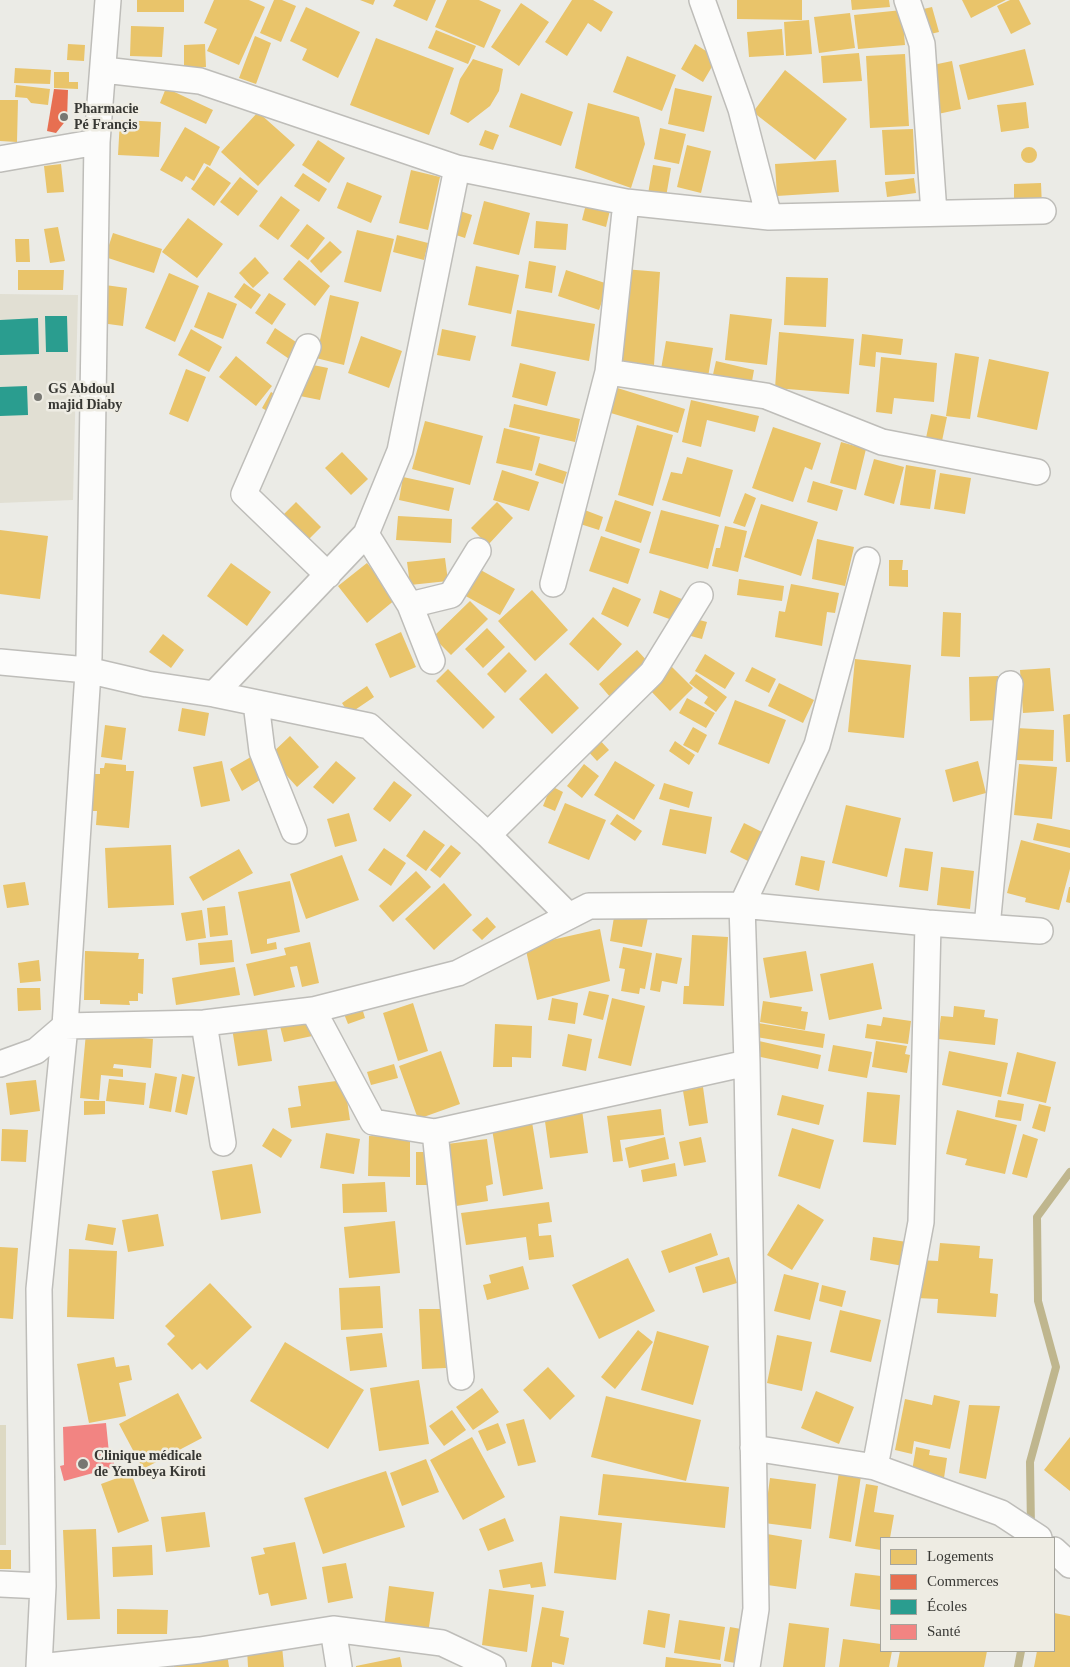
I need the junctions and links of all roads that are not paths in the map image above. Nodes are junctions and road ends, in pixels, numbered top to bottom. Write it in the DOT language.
graph roads {
  1 [pos="108,0"];
  2 [pos="702,0"];
  3 [pos="907,0"];
  4 [pos="104,70"];
  5 [pos="97,142"];
  6 [pos="0,159"];
  7 [pos="457,168"];
  8 [pos="626,202"];
  9 [pos="1042,211"];
  10 [pos="934,213"];
  11 [pos="769,217"];
  12 [pos="308,347"];
  13 [pos="608,372"];
  14 [pos="1037,472"];
  15 [pos="366,534"];
  16 [pos="478,551"];
  17 [pos="867,560"];
  18 [pos="328,574"];
  19 [pos="553,584"];
  20 [pos="700,595"];
  21 [pos="410,604"];
  22 [pos="432,661"];
  23 [pos="0,662"];
  24 [pos="87,670"];
  25 [pos="1010,684"];
  26 [pos="214,694"];
  27 [pos="256,703"];
  28 [pos="294,831"];
  29 [pos="488,835"];
  30 [pos="742,905"];
  31 [pos="568,915"];
  32 [pos="928,924"];
  33 [pos="986,927"];
  34 [pos="1040,931"];
  35 [pos="313,1010"];
  36 [pos="204,1023"];
  37 [pos="65,1026"];
  38 [pos="747,1063"];
  39 [pos="0,1064"];
  40 [pos="435,1132"];
  41 [pos="222,1143"];
  42 [pos="461,1377"];
  43 [pos="753,1448"];
  44 [pos="875,1468"];
  45 [pos="1037,1537"];
  46 [pos="1055,1551"];
  47 [pos="1070,1565"];
  48 [pos="0,1584"];
  49 [pos="42,1586"];
  50 [pos="333,1629"];
  51 [pos="39,1667"];
  52 [pos="339,1667"];
  53 [pos="492,1667"];
  54 [pos="748,1667"];
  1 -- 4 [label="street"];
  2 -- 11 [label="street"];
  3 -- 10 [label="street"];
  4 -- 5 [label="street"];
  4 -- 7 [label="street"];
  5 -- 6 [label="street"];
  5 -- 24 [label="street"];
  7 -- 8 [label="street"];
  7 -- 15 [label="street"];
  8 -- 11 [label="street"];
  8 -- 13 [label="street"];
  9 -- 10 [label="street"];
  10 -- 11 [label="street"];
  12 -- 18 [label="street"];
  13 -- 14 [label="street"];
  13 -- 19 [label="street"];
  15 -- 18 [label="street"];
  15 -- 21 [label="street"];
  16 -- 21 [label="street"];
  17 -- 30 [label="street"];
  18 -- 26 [label="street"];
  20 -- 29 [label="street"];
  21 -- 22 [label="street"];
  23 -- 24 [label="street"];
  24 -- 26 [label="street"];
  24 -- 37 [label="street"];
  25 -- 33 [label="street"];
  26 -- 27 [label="street"];
  27 -- 28 [label="street"];
  27 -- 29 [label="street"];
  29 -- 31 [label="street"];
  30 -- 31 [label="street"];
  30 -- 32 [label="street"];
  30 -- 38 [label="street"];
  31 -- 35 [label="street"];
  32 -- 33 [label="street"];
  32 -- 44 [label="street"];
  33 -- 34 [label="street"];
  35 -- 36 [label="street"];
  35 -- 40 [label="street"];
  36 -- 37 [label="street"];
  36 -- 41 [label="street"];
  37 -- 39 [label="street"];
  37 -- 49 [label="street"];
  38 -- 40 [label="street"];
  38 -- 43 [label="street"];
  40 -- 42 [label="street"];
  43 -- 44 [label="street"];
  43 -- 54 [label="street"];
  44 -- 45 [label="street"];
  46 -- 47 [label="street"];
  48 -- 49 [label="street"];
  49 -- 51 [label="street"];
  50 -- 51 [label="street"];
  50 -- 52 [label="street"];
  50 -- 53 [label="street"];
}
